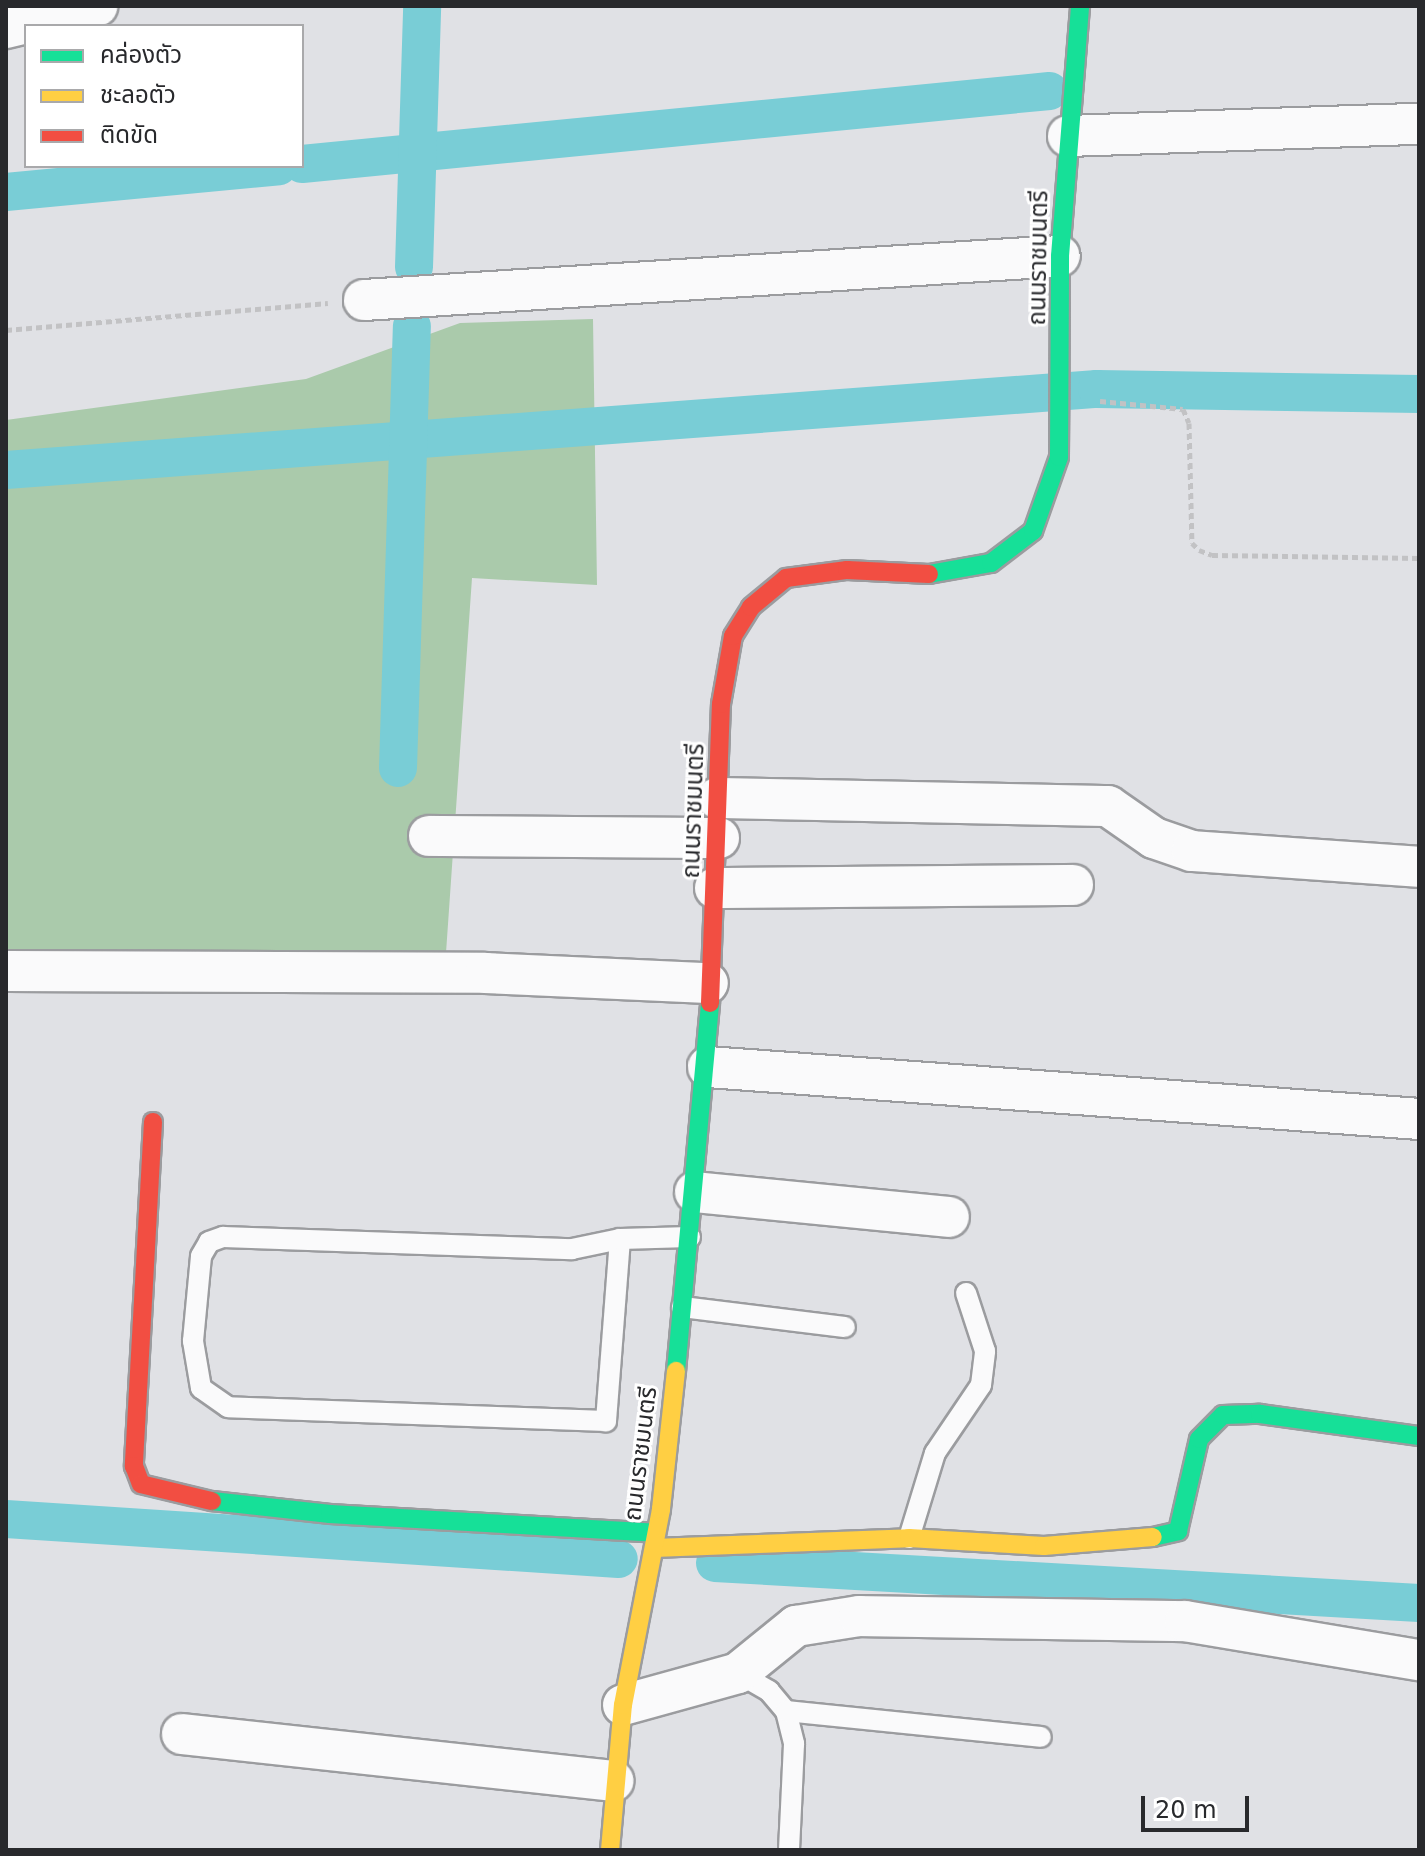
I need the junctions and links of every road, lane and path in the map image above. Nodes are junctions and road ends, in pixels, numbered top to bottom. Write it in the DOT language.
graph roads {
  1 [pos="97,6"];
  2 [pos="1080,6"];
  3 [pos="6,28"];
  4 [pos="1419,124"];
  5 [pos="1068,136"];
  6 [pos="1060,256"];
  7 [pos="364,300"];
  8 [pos="6,330"];
  9 [pos="1063,400"];
  10 [pos="1419,558"];
  11 [pos="717,798"];
  12 [pos="429,836"];
  13 [pos="719,838"];
  14 [pos="1419,867"];
  15 [pos="1073,885"];
  16 [pos="715,888"];
  17 [pos="6,971"];
  18 [pos="708,983"];
  19 [pos="708,1067"];
  20 [pos="1419,1119"];
  21 [pos="153,1122"];
  22 [pos="695,1192"];
  23 [pos="949,1217"];
  24 [pos="690,1237"];
  25 [pos="620,1239"];
  26 [pos="966,1293"];
  27 [pos="682,1307"];
  28 [pos="845,1327"];
  29 [pos="1419,1436"];
  30 [pos="909,1538"];
  31 [pos="655,1540"];
  32 [pos="1419,1660"];
  33 [pos="738,1673"];
  34 [pos="623,1705"];
  35 [pos="786,1711"];
  36 [pos="182,1734"];
  37 [pos="1041,1737"];
  38 [pos="613,1781"];
  39 [pos="610,1850"];
  40 [pos="789,1850"];
  1 -- 3 [label="street"];
  2 -- 5 [label="street, ถนนราชมนตรี"];
  4 -- 5 [label="street"];
  5 -- 6 [label="street, ถนนราชมนตรี"];
  6 -- 7 [label="street"];
  6 -- 9 [label="street, ถนนราชมนตรี"];
  7 -- 8 [label="path"];
  9 -- 10 [label="path"];
  9 -- 11 [label="street, ถนนราชมนตรี"];
  11 -- 13 [label="street, ถนนราชมนตรี"];
  11 -- 14 [label="street"];
  12 -- 13 [label="street"];
  13 -- 16 [label="street, ถนนราชมนตรี"];
  15 -- 16 [label="street"];
  16 -- 18 [label="street, ถนนราชมนตรี"];
  17 -- 18 [label="street"];
  18 -- 19 [label="street, ถนนราชมนตรี"];
  19 -- 20 [label="street"];
  19 -- 22 [label="street, ถนนราชมนตรี"];
  21 -- 31 [label="street"];
  22 -- 23 [label="street"];
  22 -- 24 [label="street, ถนนราชมนตรี"];
  24 -- 25 [label="lane"];
  24 -- 27 [label="street, ถนนราชมนตรี"];
  25 -- 25 [label="lane"];
  26 -- 30 [label="lane"];
  27 -- 28 [label="lane"];
  27 -- 31 [label="street, ถนนราชมนตรี"];
  29 -- 30 [label="street"];
  30 -- 31 [label="street"];
  31 -- 34 [label="street, ถนนราชมนตรี"];
  32 -- 33 [label="street"];
  33 -- 34 [label="street"];
  33 -- 35 [label="lane"];
  34 -- 38 [label="street, ถนนราชมนตรี"];
  35 -- 37 [label="lane"];
  35 -- 40 [label="lane"];
  36 -- 38 [label="street"];
  38 -- 39 [label="street, ถนนราชมนตรี"];
}
